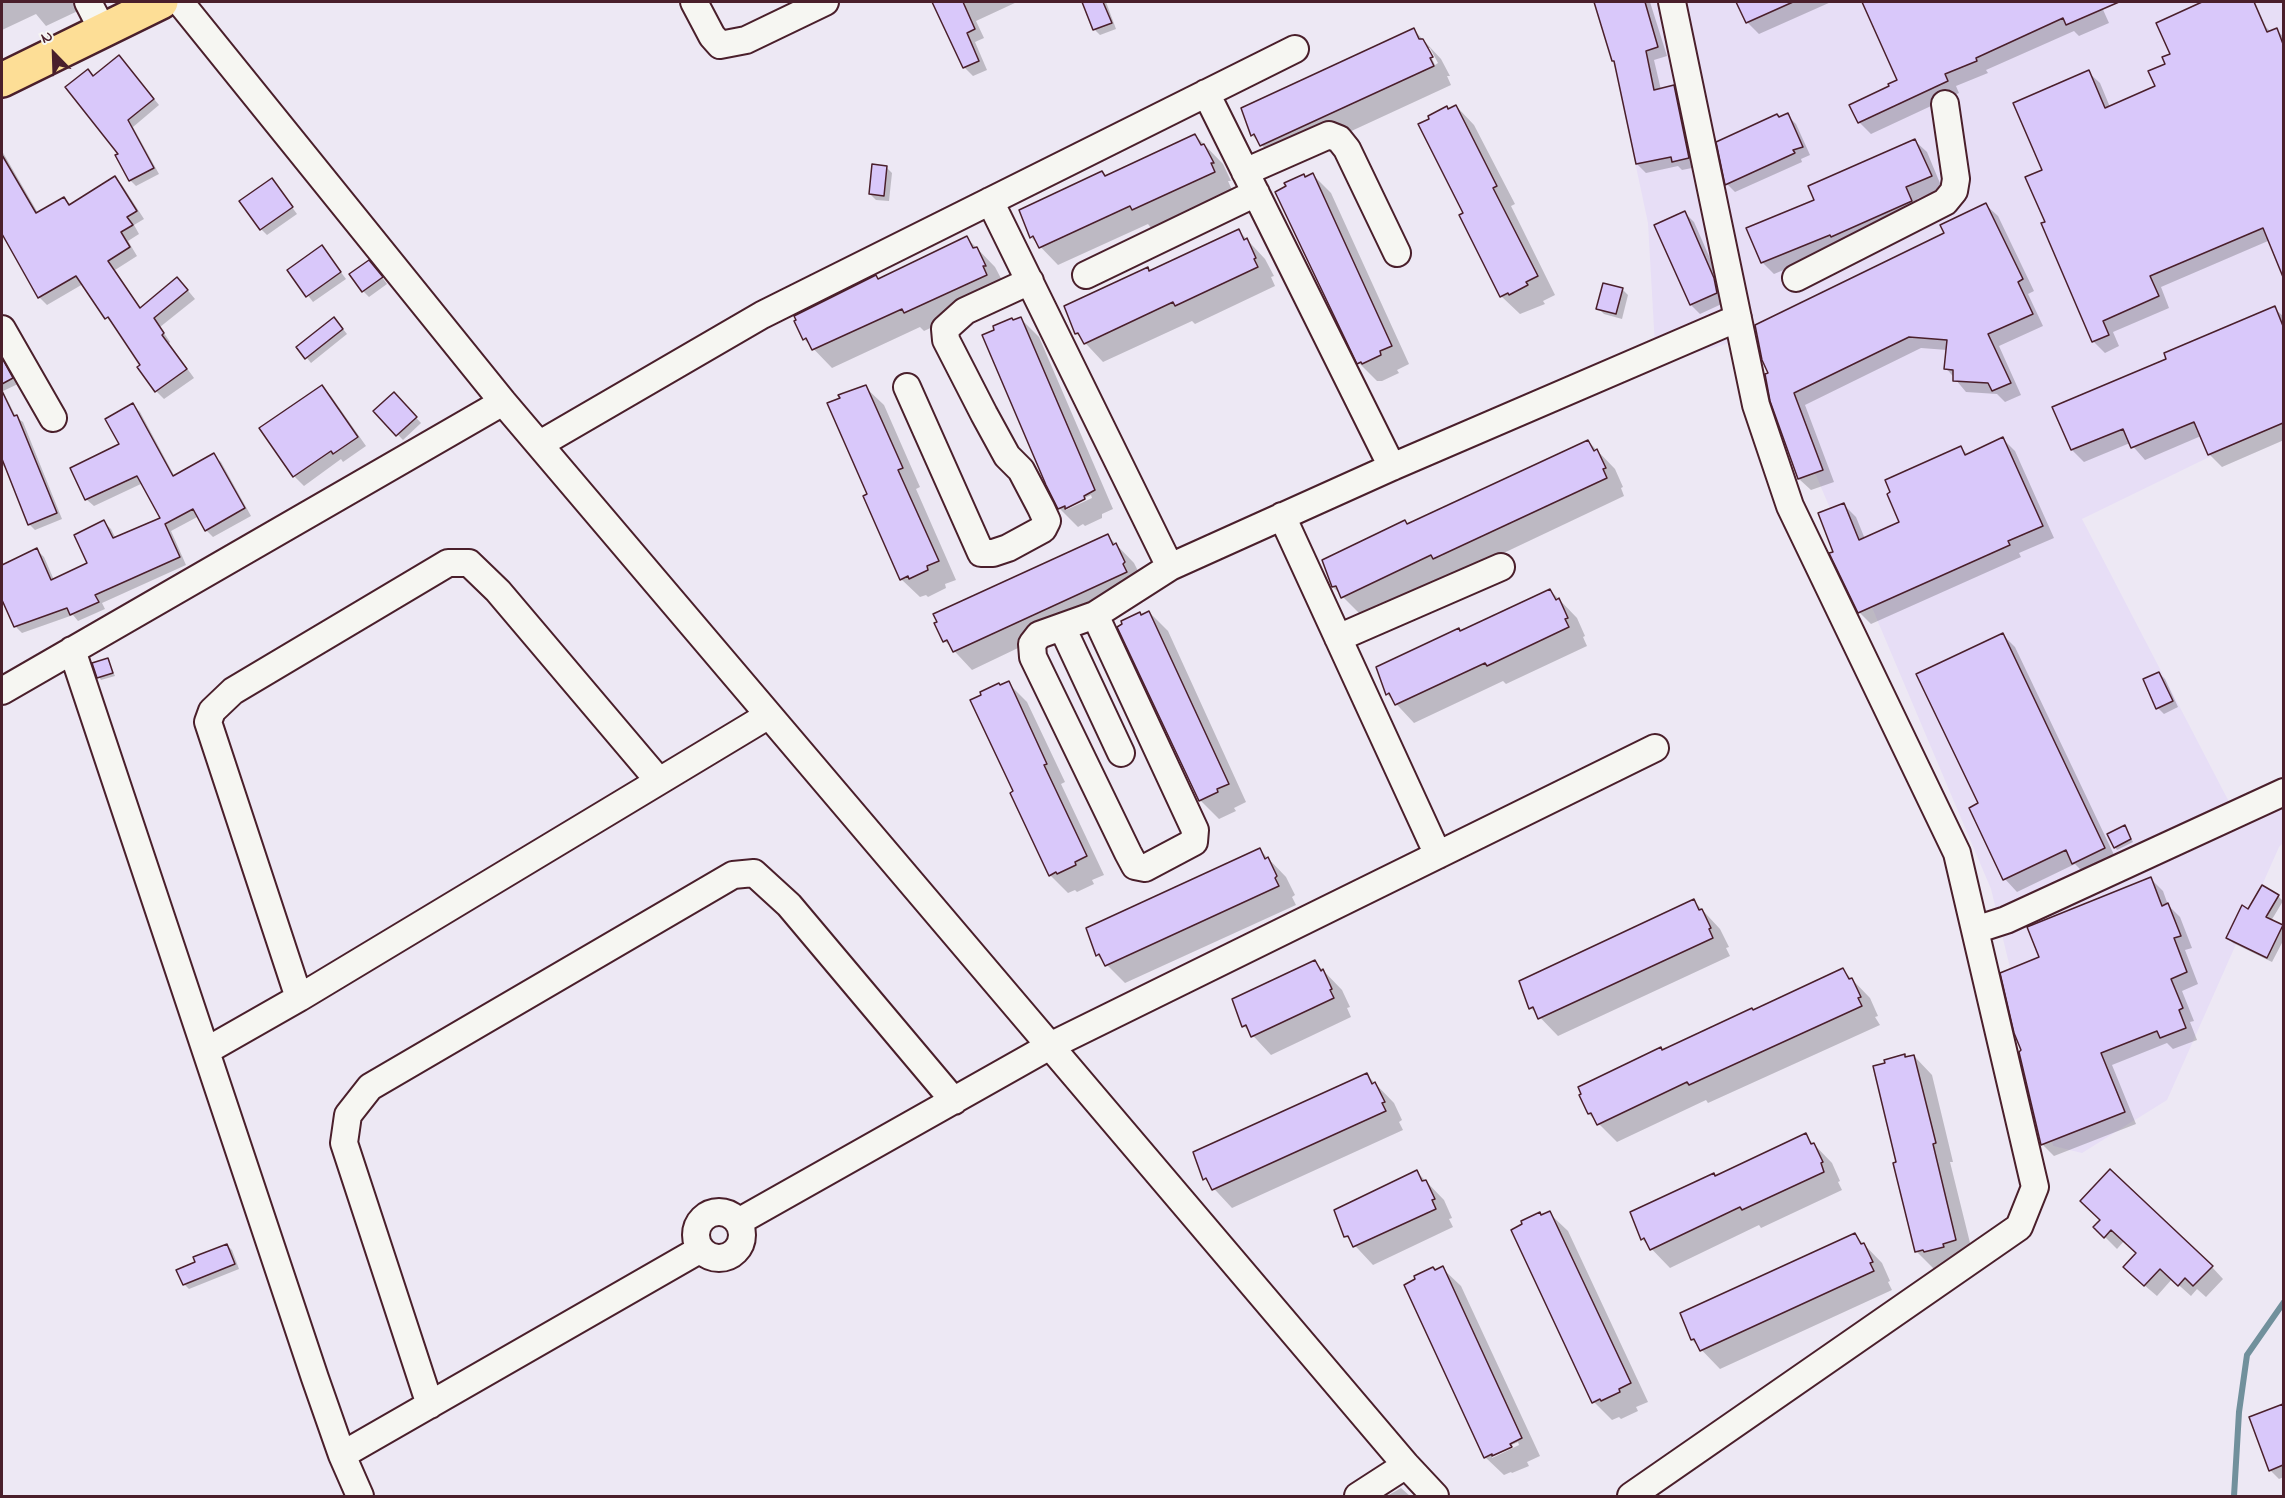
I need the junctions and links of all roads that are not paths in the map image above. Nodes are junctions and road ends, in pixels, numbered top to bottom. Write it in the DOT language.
graph roads {
  1 [pos="161,2"];
  2 [pos="180,2"];
  3 [pos="694,2"];
  4 [pos="825,2"];
  5 [pos="1672,2"];
  6 [pos="95,15"];
  7 [pos="1295,49"];
  8 [pos="2,80"];
  9 [pos="1206,93"];
  10 [pos="1945,104"];
  11 [pos="1251,182"];
  12 [pos="990,201"];
  13 [pos="1398,253"];
  14 [pos="1086,275"];
  15 [pos="1796,278"];
  16 [pos="1030,281"];
  17 [pos="1737,318"];
  18 [pos="2,329"];
  19 [pos="907,387"];
  20 [pos="503,402"];
  21 [pos="53,418"];
  22 [pos="540,444"];
  23 [pos="1392,467"];
  24 [pos="1282,516"];
  25 [pos="1170,567"];
  26 [pos="1501,567"];
  27 [pos="1095,615"];
  28 [pos="1062,627"];
  29 [pos="1338,638"];
  30 [pos="72,650"];
  31 [pos="4,682"];
  32 [pos="769,715"];
  33 [pos="1655,748"];
  34 [pos="1121,753"];
  35 [pos="659,781"];
  36 [pos="2283,792"];
  37 [pos="1437,855"];
  38 [pos="1975,930"];
  39 [pos="299,998"];
  40 [pos="1050,1046"];
  41 [pos="206,1051"];
  42 [pos="954,1101"];
  43 [pos="430,1405"];
  44 [pos="342,1455"];
  45 [pos="1406,1466"];
  46 [pos="360,1497"];
  47 [pos="1358,1497"];
  48 [pos="1436,1497"];
  49 [pos="1631,1497"];
  1 -- 6 [label="main road"];
  2 -- 20 [label="street"];
  3 -- 4 [label="street"];
  5 -- 17 [label="street"];
  6 -- 8 [label="main road"];
  7 -- 9 [label="street"];
  9 -- 11 [label="street"];
  9 -- 12 [label="street"];
  10 -- 15 [label="street"];
  11 -- 13 [label="street"];
  11 -- 14 [label="street"];
  11 -- 23 [label="street"];
  12 -- 16 [label="street"];
  12 -- 22 [label="street"];
  16 -- 19 [label="street"];
  16 -- 25 [label="street"];
  17 -- 23 [label="street"];
  17 -- 38 [label="street"];
  18 -- 21 [label="street"];
  20 -- 22 [label="street"];
  20 -- 30 [label="street"];
  22 -- 32 [label="street"];
  23 -- 24 [label="street"];
  24 -- 25 [label="street"];
  24 -- 29 [label="street"];
  25 -- 27 [label="street"];
  26 -- 29 [label="street"];
  27 -- 28 [label="street"];
  27 -- 28 [label="street"];
  28 -- 34 [label="street"];
  29 -- 37 [label="street"];
  30 -- 31 [label="street"];
  30 -- 41 [label="street"];
  32 -- 35 [label="street"];
  32 -- 40 [label="street"];
  33 -- 37 [label="street"];
  35 -- 39 [label="street"];
  35 -- 39 [label="street"];
  36 -- 38 [label="street"];
  37 -- 40 [label="street"];
  38 -- 49 [label="street"];
  39 -- 41 [label="street"];
  40 -- 42 [label="street"];
  40 -- 45 [label="street"];
  41 -- 44 [label="street"];
  42 -- 43 [label="street"];
  42 -- 43 [label="street"];
  43 -- 44 [label="street"];
  44 -- 46 [label="street"];
  45 -- 47 [label="street"];
  45 -- 48 [label="street"];
}
